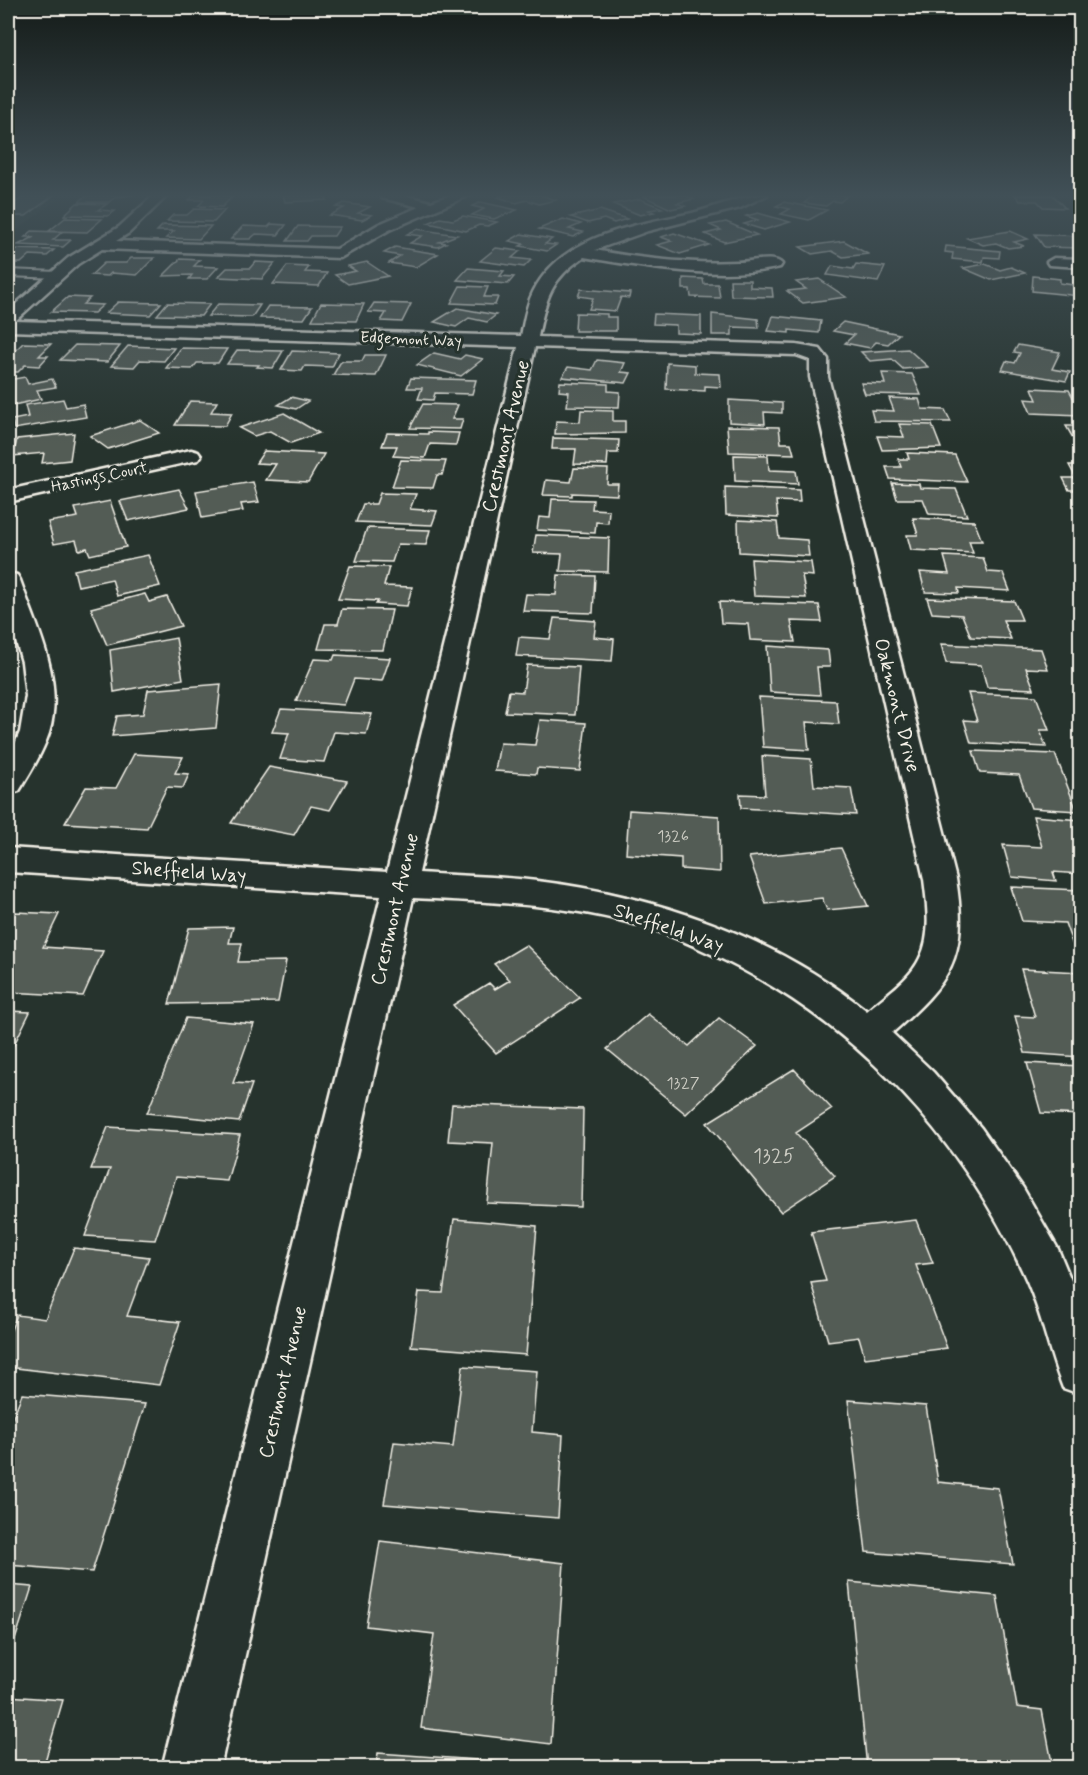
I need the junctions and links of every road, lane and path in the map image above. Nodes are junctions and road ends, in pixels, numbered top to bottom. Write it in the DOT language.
graph roads {
  1 [pos="54,278"];
  2 [pos="551,278"];
  3 [pos="8,320"];
  4 [pos="8,326"];
  5 [pos="528,342"];
  6 [pos="814,353"];
  7 [pos="191,456"];
  8 [pos="8,496"];
  9 [pos="8,580"];
  10 [pos="8,784"];
  11 [pos="8,860"];
  12 [pos="400,885"];
  13 [pos="867,1033"];
  14 [pos="1080,1371"];
  15 [pos="191,1767"];
  1 -- 3 [label="street"];
  2 -- 5 [label="street, Crestmont Avenue"];
  4 -- 5 [label="street, Edgemont Way"];
  5 -- 6 [label="street, Edgemont Way"];
  5 -- 12 [label="street, Crestmont Avenue"];
  6 -- 13 [label="street, Oakmont Drive"];
  7 -- 8 [label="street, Hastings Court"];
  9 -- 10 [label="street"];
  11 -- 12 [label="street, Sheffield Way"];
  12 -- 13 [label="street, Sheffield Way"];
  12 -- 15 [label="street, Crestmont Avenue"];
  13 -- 14 [label="street, Sheffield Way"];
}
